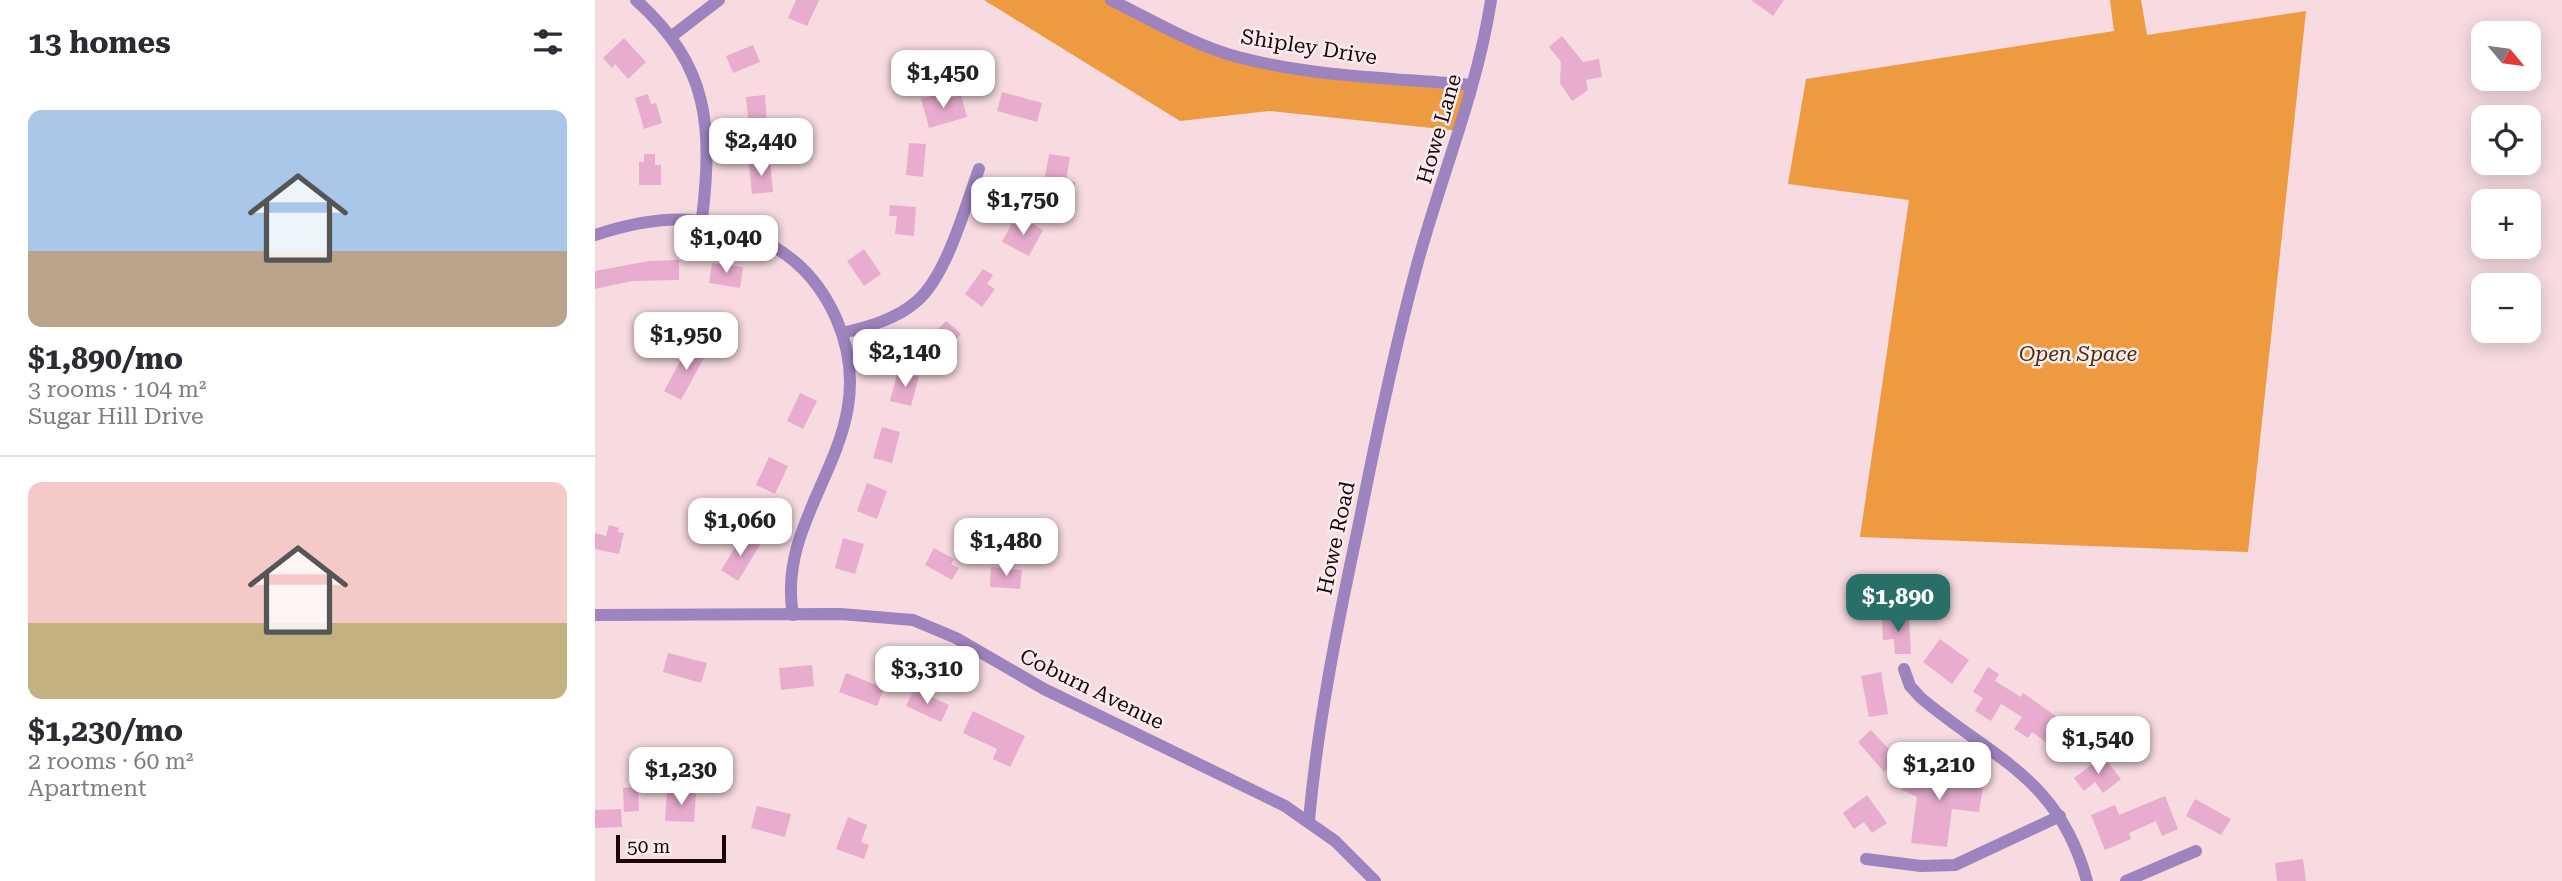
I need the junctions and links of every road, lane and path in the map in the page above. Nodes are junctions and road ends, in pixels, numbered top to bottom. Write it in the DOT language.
graph roads {
  1 [pos="636,0"];
  2 [pos="719,0"];
  3 [pos="1111,0"];
  4 [pos="1491,0"];
  5 [pos="672,36"];
  6 [pos="1472,85"];
  7 [pos="979,169"];
  8 [pos="702,219"];
  9 [pos="595,234"];
  10 [pos="1417,266"];
  11 [pos="842,333"];
  12 [pos="595,615"];
  13 [pos="793,615"];
  14 [pos="1904,669"];
  15 [pos="2060,816"];
  16 [pos="1309,820"];
  17 [pos="2196,851"];
  18 [pos="1866,859"];
  19 [pos="1375,881"];
  20 [pos="2087,881"];
  21 [pos="2126,881"];
  1 -- 5 [label="street"];
  2 -- 5 [label="street"];
  3 -- 6 [label="street, Shipley Drive"];
  4 -- 6 [label="street, Howe Lane"];
  5 -- 8 [label="street"];
  6 -- 10 [label="street, Howe Lane"];
  7 -- 11 [label="street"];
  8 -- 9 [label="street"];
  8 -- 11 [label="street"];
  10 -- 16 [label="street, Howe Road"];
  11 -- 13 [label="street"];
  12 -- 13 [label="street, Coburn Avenue"];
  13 -- 16 [label="street, Coburn Avenue"];
  14 -- 15 [label="street"];
  15 -- 18 [label="street"];
  15 -- 20 [label="street"];
  16 -- 19 [label="street, Coburn Avenue"];
  17 -- 21 [label="street"];
}
